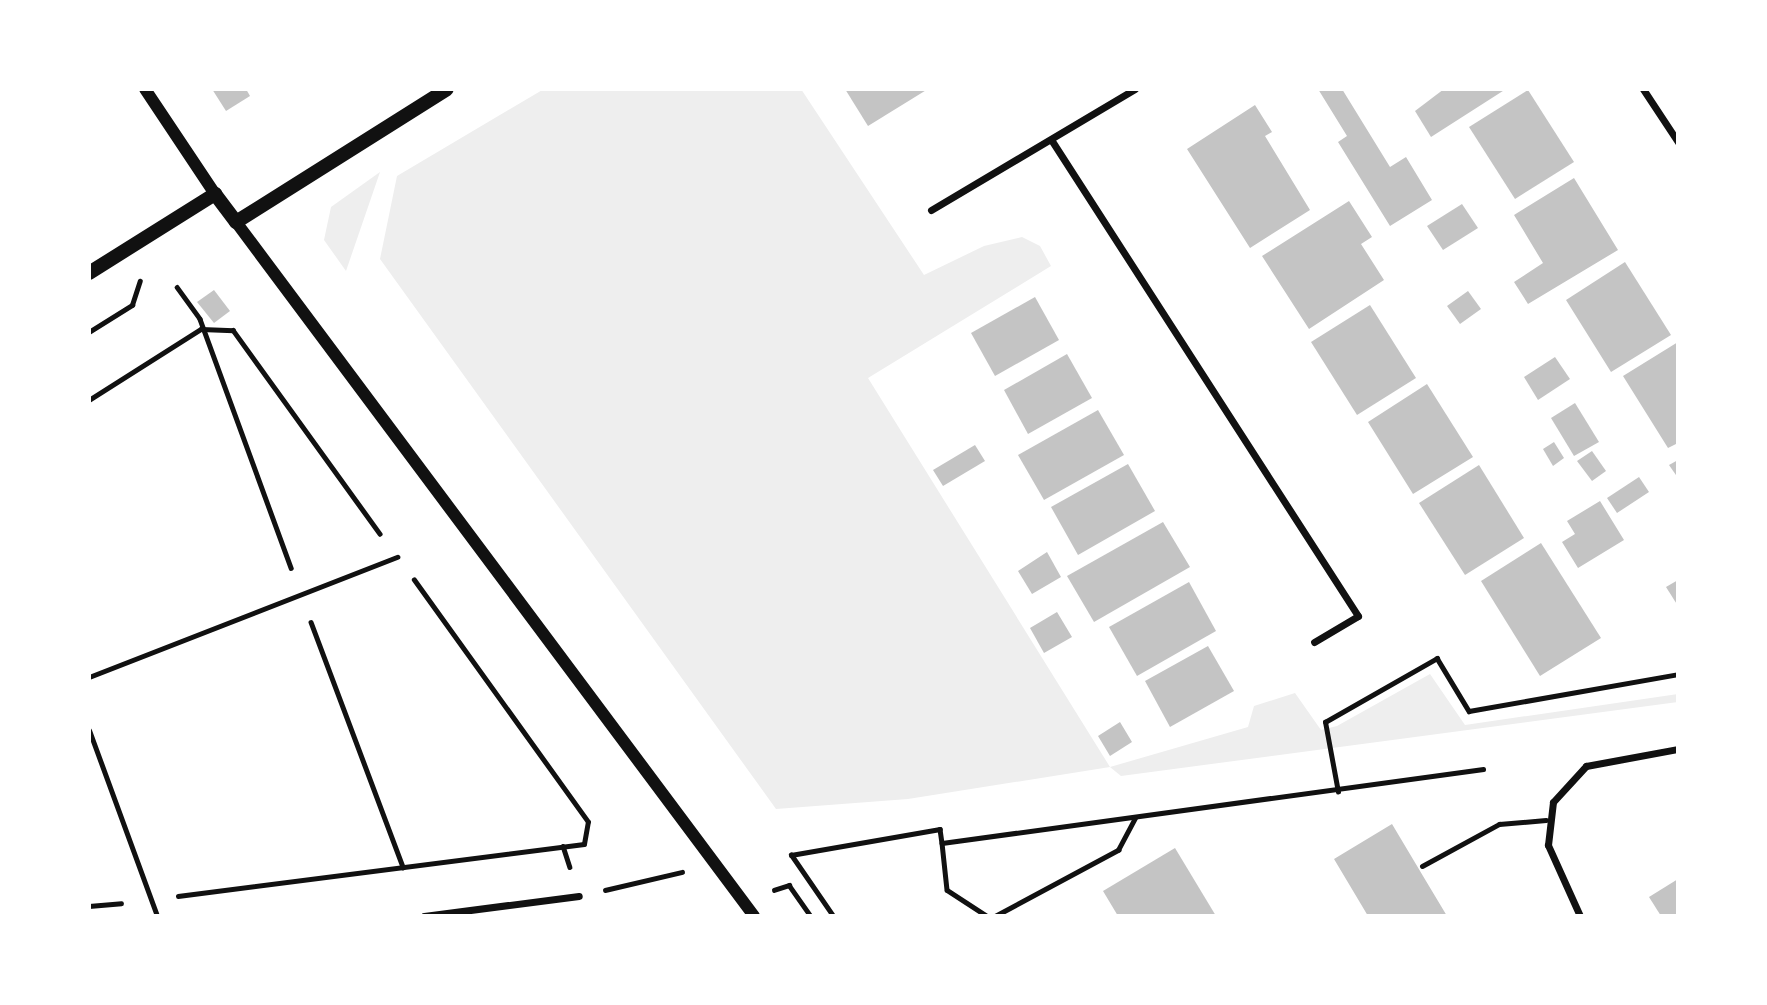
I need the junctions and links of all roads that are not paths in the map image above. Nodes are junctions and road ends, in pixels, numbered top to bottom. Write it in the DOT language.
graph roads {
  1 [pos="145,89"];
  2 [pos="447,89"];
  3 [pos="1135,89"];
  4 [pos="1643,89"];
  5 [pos="1052,141"];
  6 [pos="1678,142"];
  7 [pos="215,194"];
  8 [pos="931,211"];
  9 [pos="236,222"];
  10 [pos="89,274"];
  11 [pos="397,557"];
  12 [pos="1314,642"];
  13 [pos="89,677"];
  14 [pos="89,730"];
  15 [pos="1678,749"];
  16 [pos="1546,820"];
  17 [pos="1422,866"];
  18 [pos="579,896"];
  19 [pos="157,916"];
  20 [pos="424,916"];
  21 [pos="754,916"];
  22 [pos="1580,916"];
  1 -- 7 [label="street"];
  2 -- 9 [label="main road"];
  3 -- 5 [label="street"];
  4 -- 6 [label="street"];
  5 -- 8 [label="street"];
  5 -- 12 [label="street"];
  7 -- 9 [label="main road"];
  7 -- 10 [label="main road"];
  9 -- 21 [label="street"];
  11 -- 13 [label="lane"];
  14 -- 19 [label="lane"];
  15 -- 16 [label="street"];
  16 -- 17 [label="lane"];
  16 -- 22 [label="street"];
  18 -- 20 [label="street"];
}
